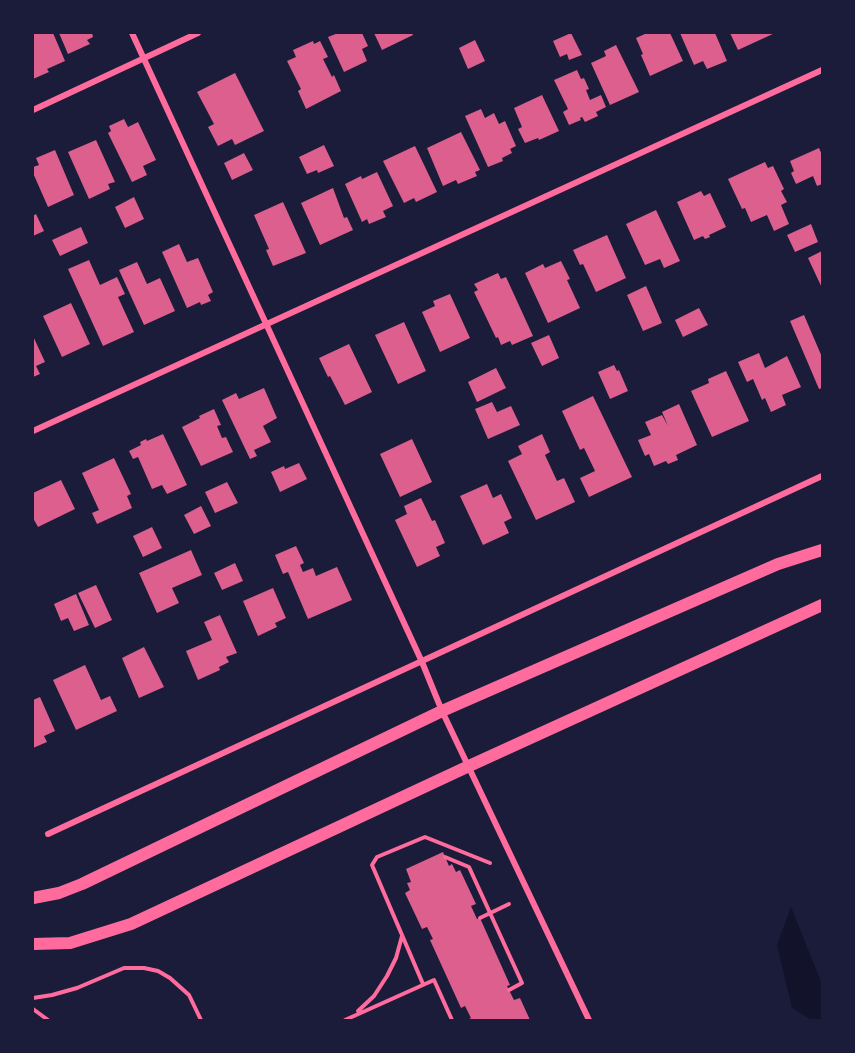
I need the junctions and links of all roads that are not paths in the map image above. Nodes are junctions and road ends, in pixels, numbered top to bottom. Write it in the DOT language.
graph roads {
  1 [pos="132,33"];
  2 [pos="198,33"];
  3 [pos="144,58"];
  4 [pos="822,69"];
  5 [pos="33,110"];
  6 [pos="266,324"];
  7 [pos="33,431"];
  8 [pos="822,476"];
  9 [pos="822,550"];
  10 [pos="822,604"];
  11 [pos="422,662"];
  12 [pos="442,711"];
  13 [pos="469,766"];
  14 [pos="48,834"];
  15 [pos="33,898"];
  16 [pos="33,944"];
  17 [pos="589,1020"];
  1 -- 3 [label="street"];
  2 -- 3 [label="street"];
  3 -- 5 [label="street"];
  3 -- 6 [label="street"];
  4 -- 6 [label="street"];
  6 -- 7 [label="street"];
  6 -- 11 [label="street"];
  8 -- 11 [label="street"];
  9 -- 12 [label="main road"];
  10 -- 13 [label="main road"];
  11 -- 12 [label="street"];
  11 -- 14 [label="street"];
  12 -- 13 [label="street"];
  12 -- 15 [label="main road"];
  13 -- 16 [label="main road"];
  13 -- 17 [label="street"];
}
